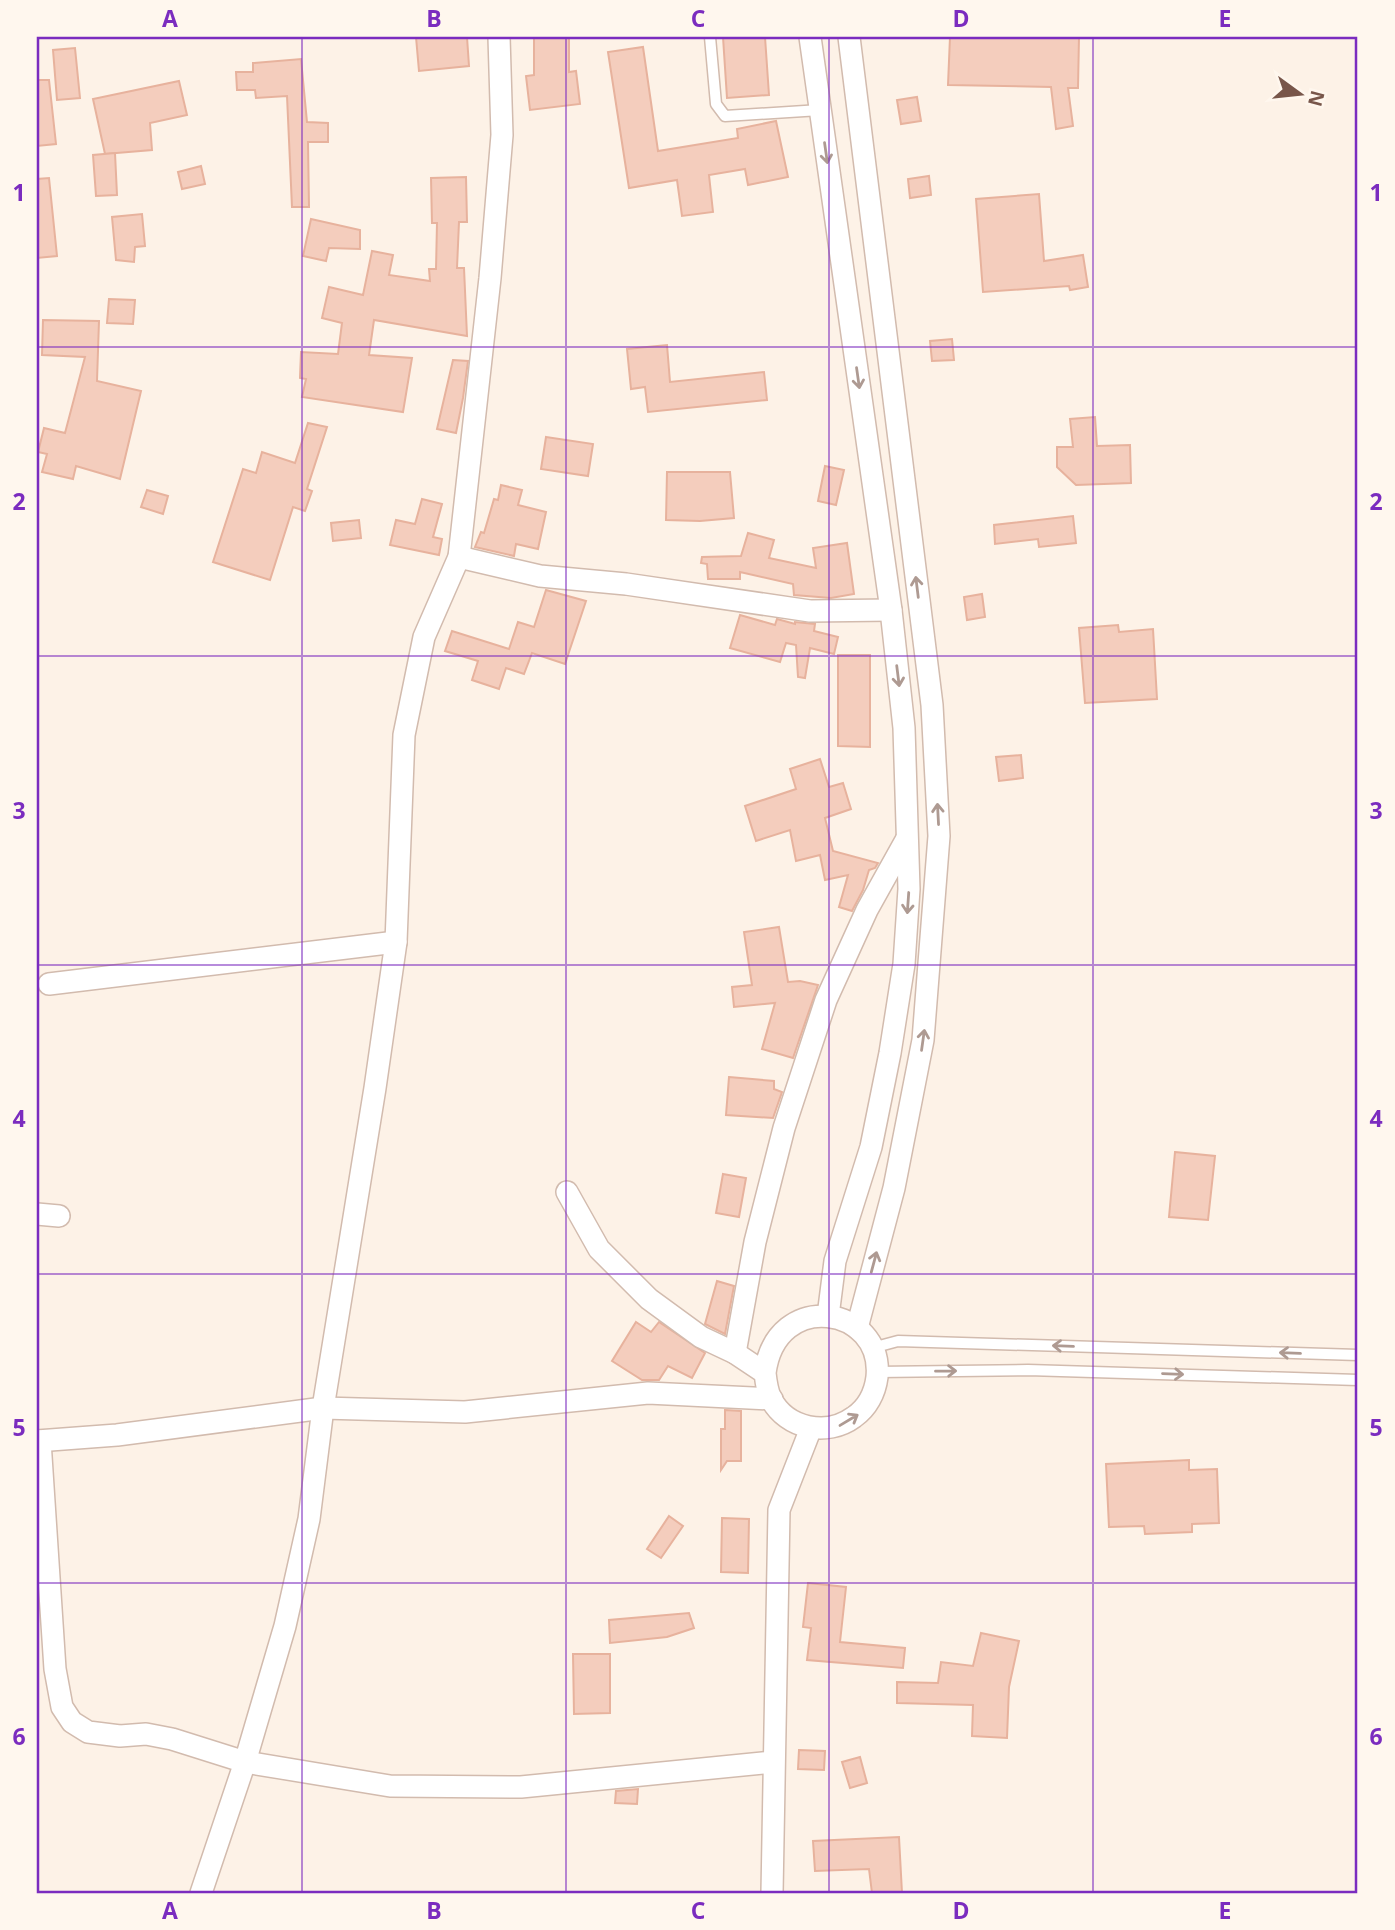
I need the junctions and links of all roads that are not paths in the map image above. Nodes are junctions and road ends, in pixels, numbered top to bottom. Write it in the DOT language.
graph roads {
  1 [pos="499,37"];
  2 [pos="710,37"];
  3 [pos="810,37"];
  4 [pos="849,37"];
  5 [pos="820,110"];
  6 [pos="458,557"];
  7 [pos="891,610"];
  8 [pos="907,838"];
  9 [pos="396,942"];
  10 [pos="49,984"];
  11 [pos="566,1192"];
  12 [pos="37,1213"];
  13 [pos="60,1216"];
  14 [pos="828,1316"];
  15 [pos="857,1328"];
  16 [pos="872,1348"];
  17 [pos="735,1353"];
  18 [pos="1358,1355"];
  19 [pos="877,1372"];
  20 [pos="765,1373"];
  21 [pos="1358,1380"];
  22 [pos="772,1399"];
  23 [pos="323,1408"];
  24 [pos="811,1428"];
  25 [pos="38,1441"];
  26 [pos="245,1762"];
  27 [pos="773,1762"];
  28 [pos="201,1893"];
  29 [pos="772,1893"];
  1 -- 6 [label="street"];
  2 -- 5 [label="lane"];
  3 -- 5 [label="street"];
  15 -- 4 [label="street, one-way"];
  5 -- 7 [label="street, one-way"];
  6 -- 7 [label="street"];
  6 -- 9 [label="street"];
  7 -- 8 [label="street, one-way"];
  8 -- 14 [label="street, one-way"];
  8 -- 17 [label="street"];
  9 -- 10 [label="street"];
  9 -- 23 [label="street"];
  11 -- 17 [label="street"];
  12 -- 13 [label="street"];
  14 -- 15 [label="street"];
  14 -- 20 [label="street"];
  15 -- 16 [label="street"];
  18 -- 16 [label="lane, one-way"];
  16 -- 19 [label="street"];
  17 -- 20 [label="street"];
  19 -- 21 [label="lane, one-way"];
  24 -- 19 [label="street, one-way"];
  20 -- 22 [label="street"];
  22 -- 23 [label="street"];
  22 -- 24 [label="street"];
  23 -- 25 [label="street"];
  23 -- 26 [label="street"];
  24 -- 27 [label="street"];
  25 -- 26 [label="street"];
  26 -- 27 [label="street"];
  26 -- 28 [label="street"];
  27 -- 29 [label="street"];
}
